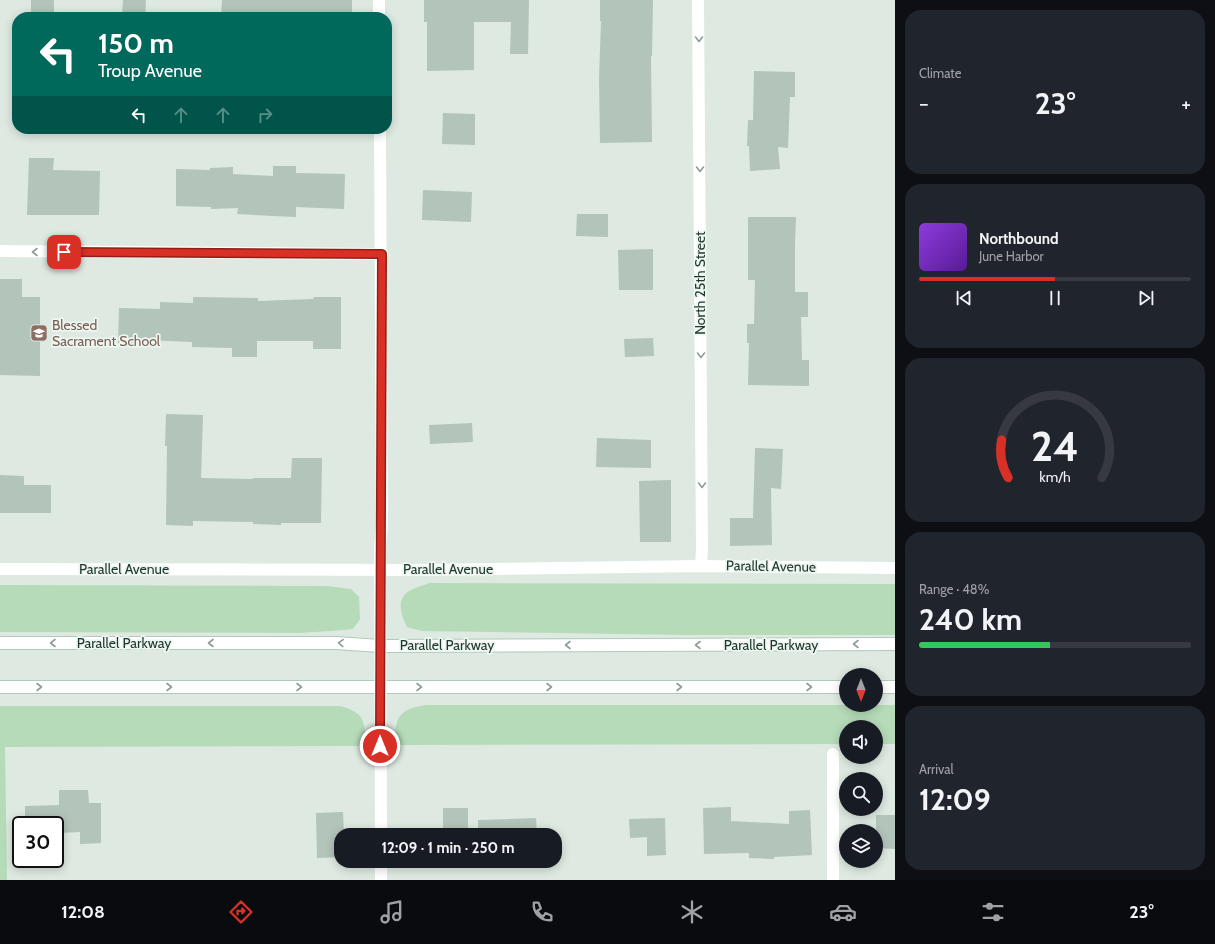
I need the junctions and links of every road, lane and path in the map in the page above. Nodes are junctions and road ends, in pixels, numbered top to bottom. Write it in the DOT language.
graph roads {
  1 [pos="379,0"];
  2 [pos="698,0"];
  3 [pos="379,12"];
  4 [pos="380,134"];
  5 [pos="0,251"];
  6 [pos="382,254"];
  7 [pos="701,566"];
  8 [pos="895,568"];
  9 [pos="0,569"];
  10 [pos="381,569"];
  11 [pos="0,643"];
  12 [pos="895,644"];
  13 [pos="380,646"];
  14 [pos="0,687"];
  15 [pos="380,687"];
  16 [pos="839,687"];
  17 [pos="883,687"];
  18 [pos="895,687"];
  19 [pos="833,754"];
  20 [pos="381,828"];
  21 [pos="381,868"];
  22 [pos="381,880"];
  23 [pos="833,880"];
  1 -- 3 [label="street"];
  2 -- 7 [label="street, North 25th Street, one-way"];
  4 -- 6 [label="street"];
  6 -- 5 [label="street, one-way"];
  6 -- 10 [label="street"];
  7 -- 8 [label="street, Parallel Avenue"];
  7 -- 10 [label="street, Parallel Avenue"];
  9 -- 10 [label="street, Parallel Avenue"];
  10 -- 13 [label="street"];
  13 -- 11 [label="street, Parallel Parkway, one-way"];
  12 -- 13 [label="street, Parallel Parkway, one-way"];
  13 -- 15 [label="street"];
  14 -- 15 [label="street, one-way"];
  15 -- 16 [label="street, one-way"];
  15 -- 20 [label="street"];
  17 -- 18 [label="street"];
  19 -- 23 [label="street"];
  21 -- 22 [label="street"];
}
